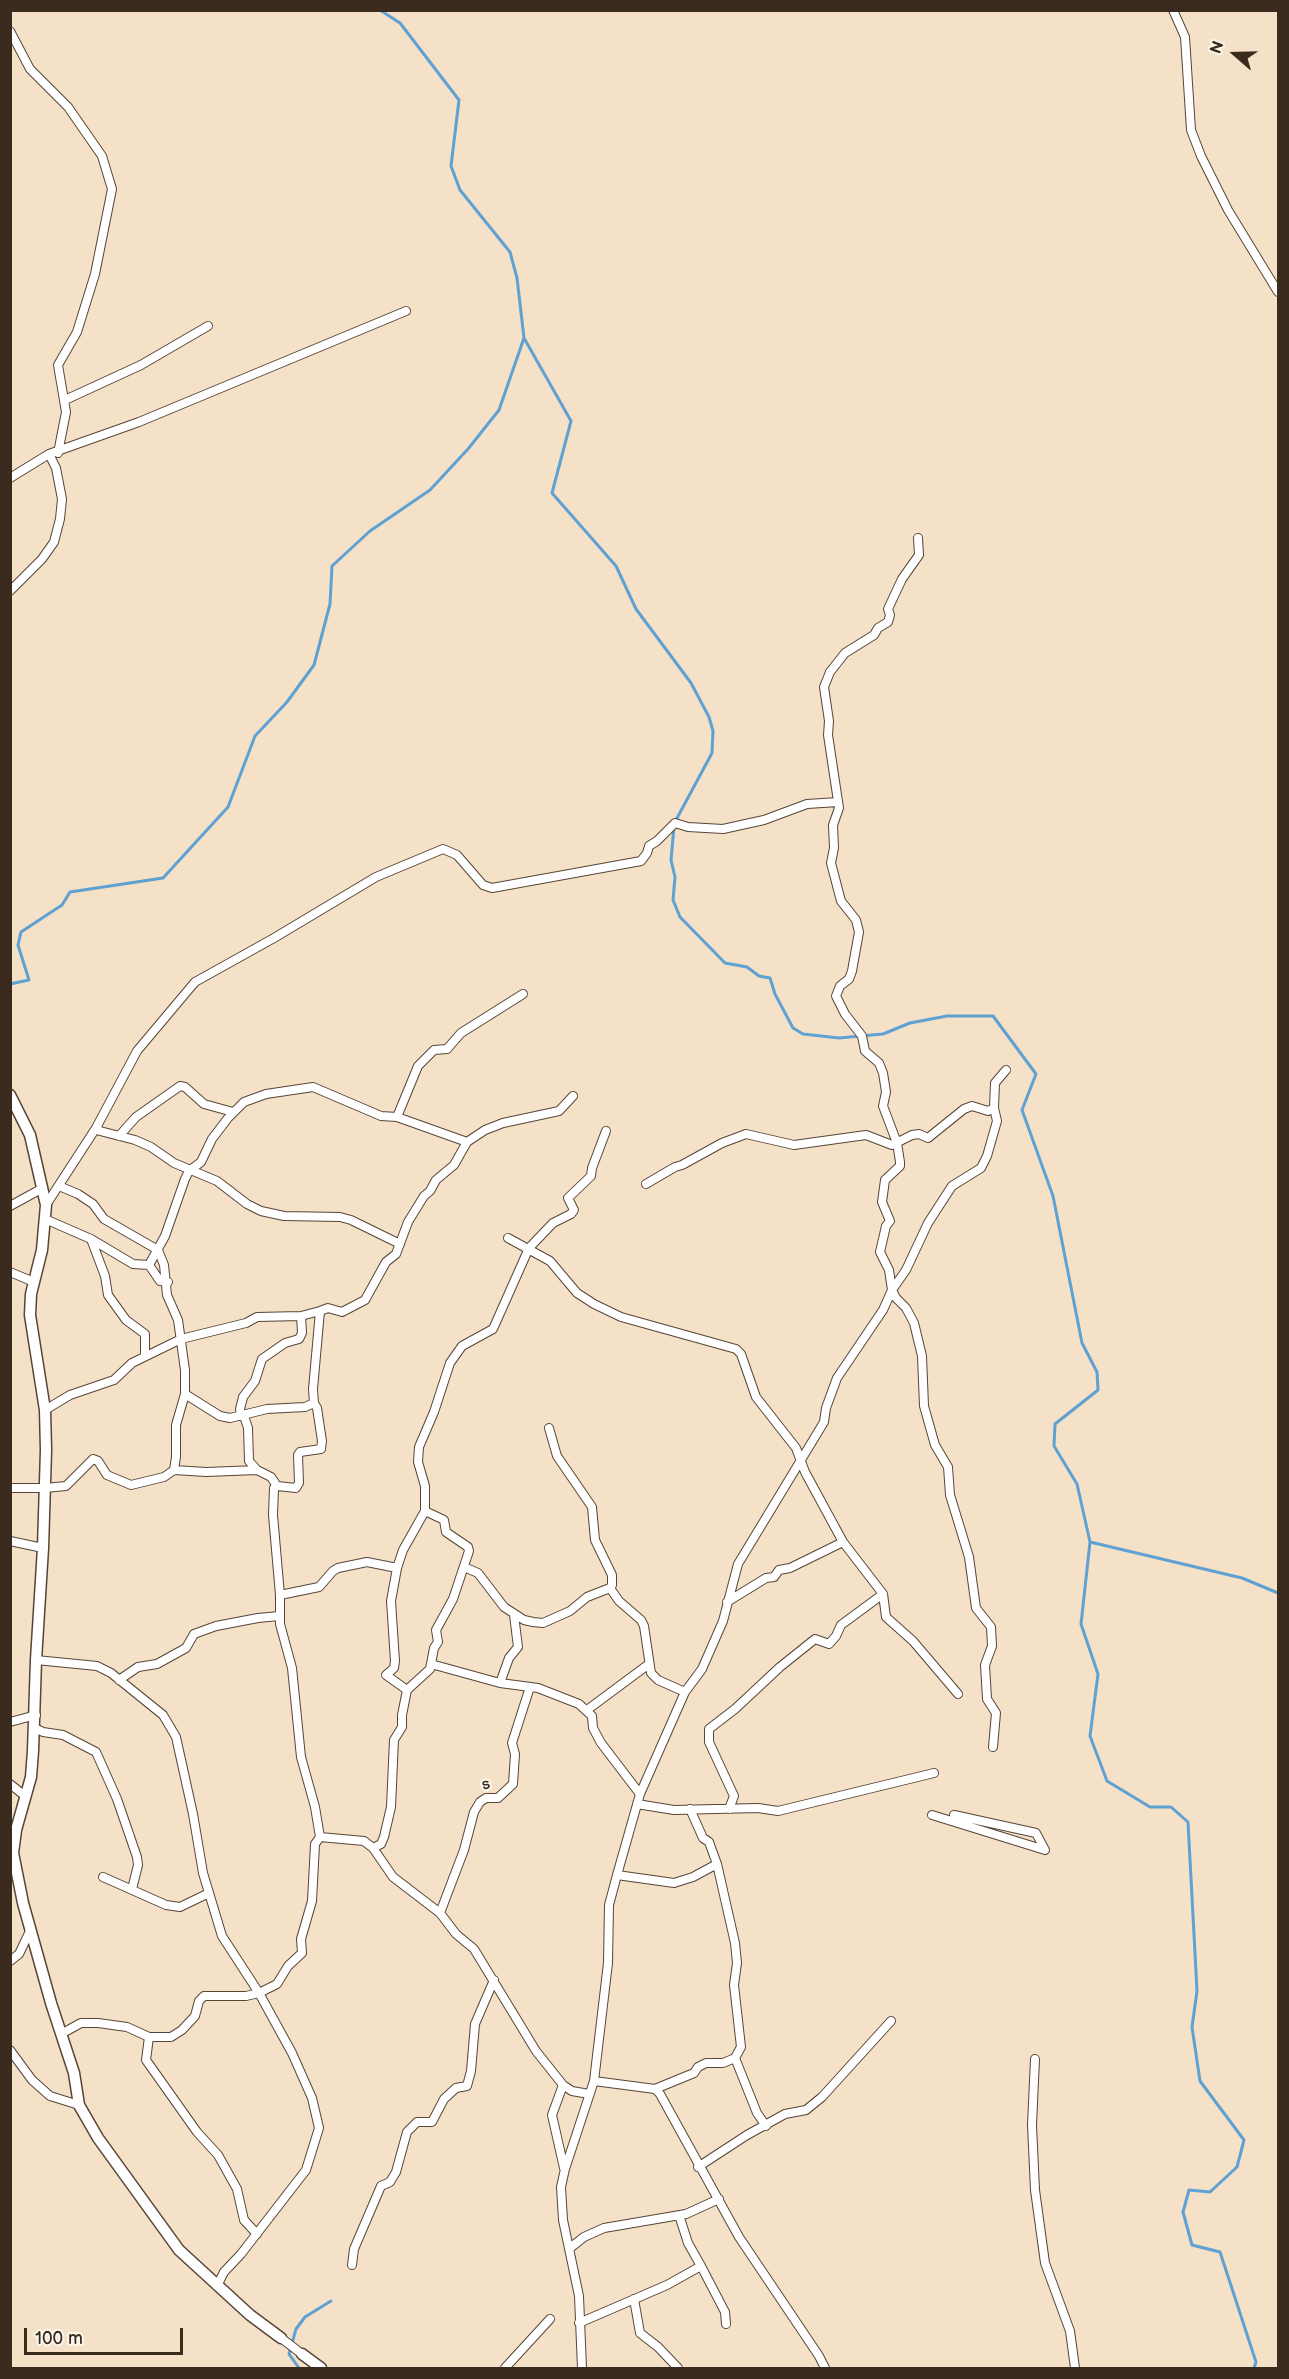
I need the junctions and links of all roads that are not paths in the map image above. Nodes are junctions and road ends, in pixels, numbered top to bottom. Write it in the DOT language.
graph roads {
  1 [pos="1173,10"];
  2 [pos="10,31"];
  3 [pos="1278,292"];
  4 [pos="406,311"];
  5 [pos="208,326"];
  6 [pos="66,400"];
  7 [pos="53,454"];
  8 [pos="10,478"];
  9 [pos="918,538"];
  10 [pos="10,591"];
  11 [pos="838,802"];
  12 [pos="523,994"];
  13 [pos="1006,1070"];
  14 [pos="10,1095"];
  15 [pos="573,1096"];
  16 [pos="994,1108"];
  17 [pos="233,1112"];
  18 [pos="397,1116"];
  19 [pos="96,1128"];
  20 [pos="606,1131"];
  21 [pos="119,1136"];
  22 [pos="467,1142"];
  23 [pos="897,1143"];
  24 [pos="189,1171"];
  25 [pos="646,1184"];
  26 [pos="59,1186"];
  27 [pos="43,1188"];
  28 [pos="46,1204"];
  29 [pos="10,1206"];
  30 [pos="45,1220"];
  31 [pos="508,1238"];
  32 [pos="90,1239"];
  33 [pos="400,1244"];
  34 [pos="529,1248"];
  35 [pos="158,1250"];
  36 [pos="149,1265"];
  37 [pos="10,1272"];
  38 [pos="34,1282"];
  39 [pos="168,1282"];
  40 [pos="892,1290"];
  41 [pos="320,1311"];
  42 [pos="301,1316"];
  43 [pos="181,1339"];
  44 [pos="145,1356"];
  45 [pos="185,1394"];
  46 [pos="314,1403"];
  47 [pos="45,1410"];
  48 [pos="242,1416"];
  49 [pos="549,1428"];
  50 [pos="800,1460"];
  51 [pos="174,1470"];
  52 [pos="256,1470"];
  53 [pos="277,1485"];
  54 [pos="10,1488"];
  55 [pos="45,1488"];
  56 [pos="425,1511"];
  57 [pos="10,1541"];
  58 [pos="843,1542"];
  59 [pos="44,1548"];
  60 [pos="464,1567"];
  61 [pos="397,1568"];
  62 [pos="610,1588"];
  63 [pos="883,1594"];
  64 [pos="280,1596"];
  65 [pos="727,1602"];
  66 [pos="514,1615"];
  67 [pos="279,1616"];
  68 [pos="36,1660"];
  69 [pos="431,1664"];
  70 [pos="649,1664"];
  71 [pos="119,1680"];
  72 [pos="500,1683"];
  73 [pos="530,1687"];
  74 [pos="407,1690"];
  75 [pos="685,1692"];
  76 [pos="958,1694"];
  77 [pos="587,1710"];
  78 [pos="36,1715"];
  79 [pos="10,1722"];
  80 [pos="35,1728"];
  81 [pos="993,1747"];
  82 [pos="934,1773"];
  83 [pos="10,1784"];
  84 [pos="640,1794"];
  85 [pos="26,1796"];
  86 [pos="637,1804"];
  87 [pos="690,1809"];
  88 [pos="729,1809"];
  89 [pos="932,1815"];
  90 [pos="954,1815"];
  91 [pos="13,1831"];
  92 [pos="320,1837"];
  93 [pos="373,1848"];
  94 [pos="717,1864"];
  95 [pos="617,1875"];
  96 [pos="103,1877"];
  97 [pos="132,1889"];
  98 [pos="209,1893"];
  99 [pos="440,1913"];
  100 [pos="30,1931"];
  101 [pos="10,1961"];
  102 [pos="494,1980"];
  103 [pos="259,1993"];
  104 [pos="891,2021"];
  105 [pos="61,2034"];
  106 [pos="149,2037"];
  107 [pos="10,2050"];
  108 [pos="735,2058"];
  109 [pos="1035,2059"];
  110 [pos="594,2081"];
  111 [pos="563,2085"];
  112 [pos="655,2089"];
  113 [pos="590,2094"];
  114 [pos="79,2105"];
  115 [pos="766,2126"];
  116 [pos="698,2167"];
  117 [pos="564,2169"];
  118 [pos="719,2199"];
  119 [pos="679,2215"];
  120 [pos="257,2234"];
  121 [pos="570,2248"];
  122 [pos="351,2265"];
  123 [pos="701,2266"];
  124 [pos="217,2286"];
  125 [pos="634,2299"];
  126 [pos="550,2319"];
  127 [pos="579,2323"];
  128 [pos="726,2324"];
  129 [pos="281,2338"];
  130 [pos="302,2354"];
  131 [pos="321,2368"];
  132 [pos="505,2368"];
  133 [pos="582,2368"];
  134 [pos="678,2368"];
  135 [pos="825,2368"];
  136 [pos="1075,2368"];
  1 -- 3 [label="street"];
  2 -- 6 [label="street"];
  4 -- 7 [label="street"];
  5 -- 6 [label="street"];
  6 -- 7 [label="street"];
  7 -- 8 [label="street"];
  7 -- 10 [label="street"];
  9 -- 11 [label="street"];
  11 -- 19 [label="street"];
  11 -- 23 [label="street"];
  12 -- 18 [label="street"];
  13 -- 16 [label="street"];
  14 -- 27 [label="street"];
  15 -- 22 [label="street"];
  16 -- 23 [label="street"];
  16 -- 40 [label="street"];
  17 -- 18 [label="street"];
  17 -- 21 [label="street"];
  17 -- 24 [label="street"];
  18 -- 22 [label="street"];
  19 -- 21 [label="street"];
  19 -- 26 [label="street"];
  20 -- 34 [label="street"];
  21 -- 24 [label="street"];
  22 -- 33 [label="street"];
  23 -- 25 [label="street"];
  23 -- 40 [label="street"];
  24 -- 33 [label="street"];
  24 -- 35 [label="street"];
  26 -- 28 [label="street"];
  26 -- 35 [label="street"];
  27 -- 28 [label="street"];
  27 -- 29 [label="street"];
  28 -- 30 [label="street"];
  30 -- 32 [label="street"];
  30 -- 38 [label="street"];
  31 -- 34 [label="street"];
  32 -- 36 [label="street"];
  32 -- 44 [label="street"];
  33 -- 41 [label="street"];
  34 -- 50 [label="street"];
  34 -- 56 [label="street"];
  35 -- 36 [label="street"];
  35 -- 39 [label="street"];
  36 -- 39 [label="street"];
  37 -- 38 [label="street"];
  38 -- 47 [label="street"];
  39 -- 43 [label="street"];
  40 -- 50 [label="street"];
  40 -- 81 [label="street"];
  41 -- 42 [label="street"];
  41 -- 46 [label="street"];
  42 -- 43 [label="street"];
  42 -- 48 [label="street"];
  43 -- 44 [label="street"];
  43 -- 45 [label="street"];
  44 -- 47 [label="street"];
  45 -- 48 [label="street"];
  45 -- 51 [label="street"];
  46 -- 48 [label="street"];
  46 -- 53 [label="street"];
  47 -- 55 [label="street"];
  48 -- 52 [label="street"];
  49 -- 62 [label="street"];
  50 -- 58 [label="street"];
  50 -- 65 [label="street"];
  51 -- 52 [label="street"];
  51 -- 55 [label="street"];
  52 -- 53 [label="street"];
  53 -- 64 [label="street"];
  54 -- 55 [label="street"];
  55 -- 59 [label="street"];
  56 -- 60 [label="street"];
  56 -- 61 [label="street"];
  57 -- 59 [label="street"];
  58 -- 63 [label="street"];
  58 -- 65 [label="street"];
  59 -- 68 [label="street"];
  60 -- 66 [label="street"];
  60 -- 69 [label="street"];
  61 -- 64 [label="street"];
  61 -- 74 [label="street"];
  62 -- 66 [label="street"];
  62 -- 70 [label="street"];
  63 -- 76 [label="street"];
  63 -- 88 [label="street"];
  64 -- 67 [label="street"];
  65 -- 75 [label="street"];
  66 -- 72 [label="street"];
  67 -- 71 [label="street"];
  67 -- 92 [label="street"];
  68 -- 71 [label="street"];
  68 -- 78 [label="street"];
  69 -- 72 [label="street"];
  69 -- 74 [label="street"];
  70 -- 75 [label="street"];
  70 -- 77 [label="street"];
  71 -- 98 [label="street"];
  72 -- 73 [label="street"];
  73 -- 77 [label="street"];
  73 -- 99 [label="street, s"];
  74 -- 93 [label="street"];
  75 -- 84 [label="street"];
  77 -- 84 [label="street"];
  78 -- 79 [label="street"];
  78 -- 80 [label="street"];
  80 -- 85 [label="street"];
  80 -- 97 [label="street"];
  82 -- 88 [label="street"];
  83 -- 85 [label="street"];
  84 -- 86 [label="street"];
  85 -- 91 [label="street"];
  86 -- 87 [label="street"];
  86 -- 95 [label="street"];
  87 -- 88 [label="street"];
  87 -- 94 [label="street"];
  89 -- 90 [label="street"];
  91 -- 100 [label="street"];
  92 -- 93 [label="street"];
  92 -- 103 [label="street"];
  93 -- 99 [label="street"];
  94 -- 95 [label="street"];
  94 -- 108 [label="street"];
  95 -- 110 [label="street"];
  96 -- 97 [label="street"];
  97 -- 98 [label="street"];
  98 -- 103 [label="street"];
  99 -- 102 [label="street"];
  100 -- 101 [label="street"];
  100 -- 105 [label="street"];
  102 -- 111 [label="street"];
  102 -- 122 [label="street"];
  103 -- 106 [label="street"];
  103 -- 120 [label="street"];
  104 -- 115 [label="street"];
  105 -- 106 [label="street"];
  105 -- 114 [label="street"];
  106 -- 120 [label="street"];
  107 -- 114 [label="street"];
  108 -- 112 [label="street"];
  108 -- 115 [label="street"];
  109 -- 136 [label="street"];
  110 -- 112 [label="street"];
  110 -- 113 [label="street"];
  111 -- 113 [label="street"];
  111 -- 117 [label="street"];
  112 -- 116 [label="street"];
  113 -- 117 [label="street"];
  114 -- 124 [label="street"];
  115 -- 116 [label="street"];
  116 -- 118 [label="street"];
  117 -- 121 [label="street"];
  118 -- 119 [label="street"];
  118 -- 135 [label="street"];
  119 -- 121 [label="street"];
  119 -- 123 [label="street"];
  120 -- 124 [label="street"];
  121 -- 127 [label="street"];
  123 -- 125 [label="street"];
  123 -- 128 [label="street"];
  124 -- 129 [label="street"];
  125 -- 127 [label="street"];
  125 -- 134 [label="street"];
  126 -- 132 [label="street"];
  127 -- 133 [label="street"];
  129 -- 130 [label="street"];
  130 -- 131 [label="street"];
}
